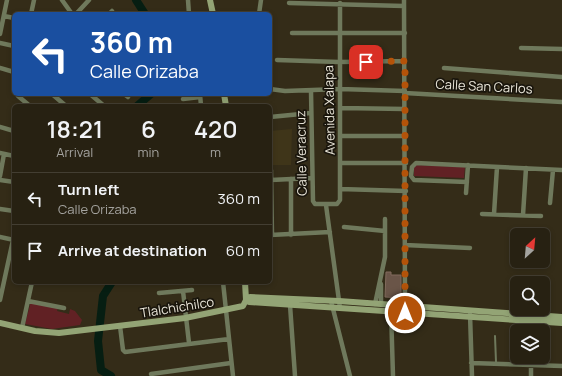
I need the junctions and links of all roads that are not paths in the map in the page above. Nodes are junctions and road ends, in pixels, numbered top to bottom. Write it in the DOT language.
graph roads {
  1 [pos="7,0"];
  2 [pos="34,0"];
  3 [pos="62,0"];
  4 [pos="89,0"];
  5 [pos="188,0"];
  6 [pos="210,0"];
  7 [pos="260,0"];
  8 [pos="404,0"];
  9 [pos="289,3"];
  10 [pos="340,3"];
  11 [pos="404,6"];
  12 [pos="31,12"];
  13 [pos="71,12"];
  14 [pos="78,12"];
  15 [pos="189,12"];
  16 [pos="212,12"];
  17 [pos="259,12"];
  18 [pos="4,16"];
  19 [pos="12,18"];
  20 [pos="292,33"];
  21 [pos="339,33"];
  22 [pos="405,33"];
  23 [pos="0,34"];
  24 [pos="0,43"];
  25 [pos="12,46"];
  26 [pos="521,48"];
  27 [pos="562,49"];
  28 [pos="277,60"];
  29 [pos="405,61"];
  30 [pos="339,62"];
  31 [pos="0,68"];
  32 [pos="444,68"];
  33 [pos="12,71"];
  34 [pos="562,77"];
  35 [pos="272,89"];
  36 [pos="340,89"];
  37 [pos="311,91"];
  38 [pos="405,92"];
  39 [pos="18,96"];
  40 [pos="54,96"];
  41 [pos="92,96"];
  42 [pos="196,96"];
  43 [pos="184,99"];
  44 [pos="562,102"];
  45 [pos="28,104"];
  46 [pos="64,104"];
  47 [pos="102,104"];
  48 [pos="340,108"];
  49 [pos="405,109"];
  50 [pos="311,113"];
  51 [pos="272,117"];
  52 [pos="0,127"];
  53 [pos="12,130"];
  54 [pos="340,136"];
  55 [pos="405,136"];
  56 [pos="2,154"];
  57 [pos="12,156"];
  58 [pos="340,163"];
  59 [pos="406,163"];
  60 [pos="468,165"];
  61 [pos="497,167"];
  62 [pos="526,168"];
  63 [pos="553,170"];
  64 [pos="562,170"];
  65 [pos="0,176"];
  66 [pos="312,178"];
  67 [pos="291,179"];
  68 [pos="0,180"];
  69 [pos="272,180"];
  70 [pos="12,182"];
  71 [pos="467,182"];
  72 [pos="340,190"];
  73 [pos="406,191"];
  74 [pos="466,193"];
  75 [pos="550,203"];
  76 [pos="326,205"];
  77 [pos="0,209"];
  78 [pos="12,211"];
  79 [pos="482,214"];
  80 [pos="494,214"];
  81 [pos="523,215"];
  82 [pos="541,216"];
  83 [pos="385,219"];
  84 [pos="344,227"];
  85 [pos="385,231"];
  86 [pos="330,232"];
  87 [pos="291,234"];
  88 [pos="272,235"];
  89 [pos="0,237"];
  90 [pos="12,240"];
  91 [pos="405,245"];
  92 [pos="470,248"];
  93 [pos="12,249"];
  94 [pos="32,284"];
  95 [pos="223,284"];
  96 [pos="245,284"];
  97 [pos="192,290"];
  98 [pos="183,291"];
  99 [pos="159,293"];
  100 [pos="0,300"];
  101 [pos="246,300"];
  102 [pos="331,300"];
  103 [pos="28,301"];
  104 [pos="339,301"];
  105 [pos="378,304"];
  106 [pos="391,304"];
  107 [pos="290,305"];
  108 [pos="405,305"];
  109 [pos="64,308"];
  110 [pos="332,308"];
  111 [pos="340,308"];
  112 [pos="227,310"];
  113 [pos="470,310"];
  114 [pos="390,312"];
  115 [pos="405,313"];
  116 [pos="510,313"];
  117 [pos="532,316"];
  118 [pos="550,316"];
  119 [pos="562,317"];
  120 [pos="185,318"];
  121 [pos="470,318"];
  122 [pos="532,322"];
  123 [pos="0,323"];
  124 [pos="562,323"];
  125 [pos="120,326"];
  126 [pos="22,328"];
  127 [pos="495,336"];
  128 [pos="229,339"];
  129 [pos="189,343"];
  130 [pos="231,363"];
  131 [pos="471,364"];
  132 [pos="496,364"];
  133 [pos="531,366"];
  134 [pos="562,366"];
  135 [pos="151,374"];
  136 [pos="233,376"];
  137 [pos="295,376"];
  138 [pos="350,376"];
  139 [pos="393,376"];
  140 [pos="472,376"];
  141 [pos="531,376"];
  1 -- 18 [label="street"];
  2 -- 12 [label="street"];
  3 -- 13 [label="street"];
  4 -- 14 [label="street"];
  5 -- 15 [label="street"];
  6 -- 16 [label="street"];
  7 -- 17 [label="street"];
  8 -- 11 [label="street"];
  9 -- 10 [label="street"];
  10 -- 11 [label="street"];
  10 -- 21 [label="street, Avenida Xalapa"];
  11 -- 22 [label="street"];
  18 -- 19 [label="street"];
  18 -- 23 [label="street"];
  20 -- 21 [label="street"];
  21 -- 22 [label="street"];
  21 -- 30 [label="street, Avenida Xalapa"];
  22 -- 29 [label="street"];
  24 -- 25 [label="street"];
  26 -- 27 [label="street"];
  28 -- 30 [label="street"];
  29 -- 30 [label="street"];
  29 -- 38 [label="street"];
  30 -- 36 [label="street, Avenida Xalapa"];
  31 -- 33 [label="street"];
  32 -- 34 [label="street"];
  35 -- 37 [label="street, Calle San Carlos"];
  36 -- 37 [label="street, Calle San Carlos"];
  36 -- 38 [label="street, Calle San Carlos"];
  36 -- 48 [label="street, Avenida Xalapa"];
  37 -- 50 [label="street, Calle Veracruz"];
  38 -- 44 [label="street, Calle San Carlos"];
  38 -- 49 [label="street"];
  39 -- 45 [label="street"];
  40 -- 46 [label="street"];
  41 -- 47 [label="street"];
  42 -- 43 [label="street"];
  48 -- 49 [label="street"];
  48 -- 54 [label="street, Avenida Xalapa"];
  49 -- 55 [label="street"];
  50 -- 51 [label="street"];
  50 -- 66 [label="street, Calle Veracruz"];
  52 -- 53 [label="street"];
  54 -- 55 [label="street"];
  54 -- 58 [label="street, Avenida Xalapa"];
  55 -- 59 [label="street"];
  56 -- 57 [label="street"];
  56 -- 65 [label="street"];
  58 -- 59 [label="street"];
  58 -- 72 [label="street, Avenida Xalapa"];
  59 -- 73 [label="street"];
  60 -- 61 [label="street"];
  60 -- 71 [label="street"];
  60 -- 71 [label="street"];
  61 -- 62 [label="street"];
  61 -- 80 [label="street"];
  62 -- 63 [label="street"];
  62 -- 81 [label="street"];
  63 -- 64 [label="street"];
  63 -- 75 [label="street"];
  66 -- 67 [label="street"];
  66 -- 76 [label="street, Calle Veracruz"];
  67 -- 69 [label="street"];
  67 -- 87 [label="street"];
  68 -- 70 [label="street"];
  71 -- 74 [label="street"];
  72 -- 73 [label="street"];
  72 -- 76 [label="street, Avenida Xalapa"];
  73 -- 91 [label="street"];
  76 -- 86 [label="street"];
  77 -- 78 [label="street"];
  79 -- 80 [label="street"];
  80 -- 81 [label="street"];
  81 -- 82 [label="street"];
  83 -- 85 [label="street"];
  84 -- 85 [label="street"];
  85 -- 105 [label="street"];
  86 -- 87 [label="street"];
  86 -- 104 [label="street"];
  87 -- 88 [label="street"];
  89 -- 90 [label="street"];
  91 -- 92 [label="street"];
  91 -- 108 [label="street"];
  93 -- 100 [label="street"];
  94 -- 103 [label="street"];
  95 -- 112 [label="street"];
  96 -- 101 [label="street"];
  97 -- 98 [label="street"];
  98 -- 99 [label="street"];
  98 -- 120 [label="street"];
  101 -- 102 [label="street"];
  101 -- 107 [label="street"];
  101 -- 112 [label="street, Tlalchichilco"];
  102 -- 104 [label="street"];
  102 -- 110 [label="street"];
  103 -- 109 [label="street"];
  103 -- 126 [label="street"];
  104 -- 105 [label="street"];
  104 -- 111 [label="street"];
  105 -- 106 [label="street"];
  106 -- 108 [label="street"];
  106 -- 114 [label="street"];
  107 -- 110 [label="street"];
  107 -- 137 [label="street"];
  108 -- 113 [label="street"];
  108 -- 115 [label="street"];
  110 -- 111 [label="street"];
  110 -- 138 [label="street"];
  111 -- 114 [label="street"];
  112 -- 120 [label="street, Tlalchichilco"];
  112 -- 128 [label="street"];
  113 -- 116 [label="street"];
  113 -- 121 [label="street"];
  114 -- 115 [label="street"];
  114 -- 139 [label="street"];
  115 -- 121 [label="street"];
  117 -- 122 [label="street"];
  118 -- 119 [label="street"];
  120 -- 125 [label="street, Tlalchichilco"];
  120 -- 129 [label="street"];
  121 -- 122 [label="street"];
  121 -- 131 [label="street"];
  122 -- 124 [label="street"];
  123 -- 126 [label="street, Tlalchichilco"];
  125 -- 126 [label="street, Tlalchichilco"];
  125 -- 129 [label="street"];
  127 -- 132 [label="lane"];
  128 -- 129 [label="street"];
  128 -- 130 [label="street"];
  130 -- 135 [label="street"];
  130 -- 136 [label="street"];
  131 -- 132 [label="street"];
  131 -- 140 [label="street"];
  132 -- 133 [label="street"];
  133 -- 134 [label="street"];
  133 -- 141 [label="street"];
}
